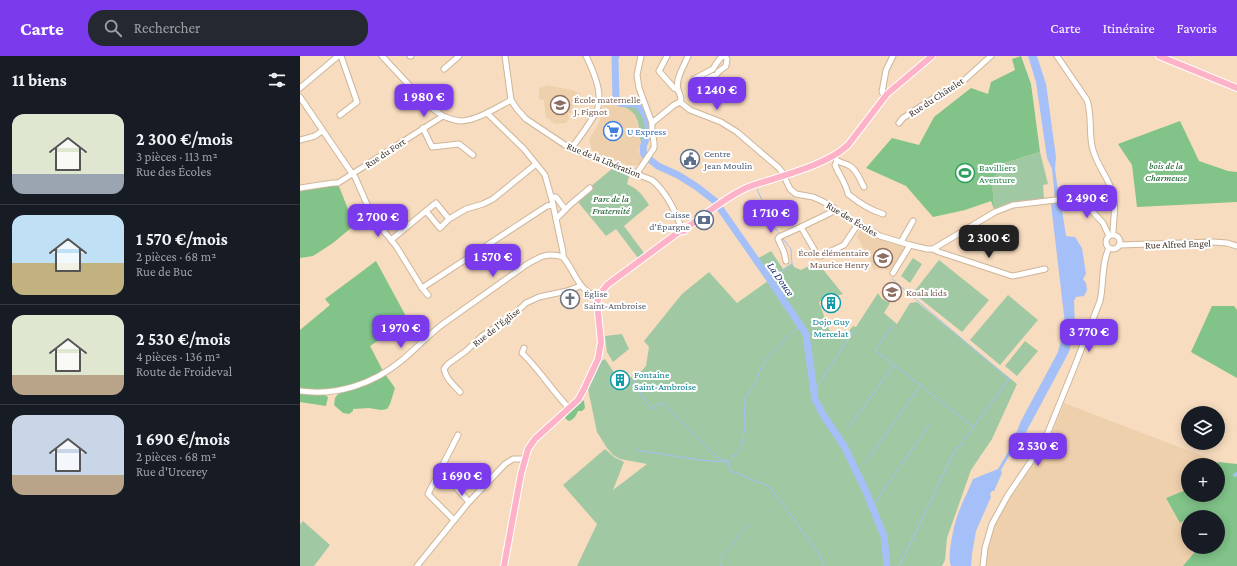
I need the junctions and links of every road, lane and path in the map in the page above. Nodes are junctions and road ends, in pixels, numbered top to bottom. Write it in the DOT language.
graph roads {
  1 [pos="338,56"];
  2 [pos="341,56"];
  3 [pos="382,56"];
  4 [pos="459,56"];
  5 [pos="505,56"];
  6 [pos="586,56"];
  7 [pos="641,56"];
  8 [pos="667,56"];
  9 [pos="688,56"];
  10 [pos="722,56"];
  11 [pos="726,56"];
  12 [pos="893,56"];
  13 [pos="932,56"];
  14 [pos="992,56"];
  15 [pos="1057,56"];
  16 [pos="1162,56"];
  17 [pos="444,69"];
  18 [pos="409,85"];
  19 [pos="300,88"];
  20 [pos="1237,88"];
  21 [pos="678,90"];
  22 [pos="300,97"];
  23 [pos="885,97"];
  24 [pos="511,100"];
  25 [pos="423,102"];
  26 [pos="680,102"];
  27 [pos="487,113"];
  28 [pos="340,115"];
  29 [pos="443,116"];
  30 [pos="899,123"];
  31 [pos="652,124"];
  32 [pos="423,128"];
  33 [pos="322,131"];
  34 [pos="300,140"];
  35 [pos="571,149"];
  36 [pos="473,155"];
  37 [pos="836,158"];
  38 [pos="536,164"];
  39 [pos="637,173"];
  40 [pos="353,174"];
  41 [pos="784,175"];
  42 [pos="864,187"];
  43 [pos="300,188"];
  44 [pos="590,188"];
  45 [pos="552,197"];
  46 [pos="553,205"];
  47 [pos="834,208"];
  48 [pos="565,210"];
  49 [pos="426,211"];
  50 [pos="883,214"];
  51 [pos="556,219"];
  52 [pos="449,220"];
  53 [pos="913,221"];
  54 [pos="858,224"];
  55 [pos="801,227"];
  56 [pos="682,229"];
  57 [pos="1111,235"];
  58 [pos="391,240"];
  59 [pos="901,242"];
  60 [pos="910,245"];
  61 [pos="1120,245"];
  62 [pos="1237,246"];
  63 [pos="935,247"];
  64 [pos="1108,248"];
  65 [pos="563,257"];
  66 [pos="786,261"];
  67 [pos="1045,269"];
  68 [pos="893,273"];
  69 [pos="580,286"];
  70 [pos="422,288"];
  71 [pos="428,295"];
  72 [pos="599,296"];
  73 [pos="524,348"];
  74 [pos="300,392"];
  75 [pos="460,392"];
  76 [pos="569,408"];
  77 [pos="458,435"];
  78 [pos="524,460"];
  79 [pos="440,469"];
  80 [pos="469,502"];
  81 [pos="454,520"];
  82 [pos="417,566"];
  83 [pos="504,566"];
  84 [pos="983,566"];
  1 -- 19 [label="street"];
  2 -- 28 [label="street"];
  3 -- 18 [label="street"];
  4 -- 17 [label="street"];
  5 -- 24 [label="street, Rue de la Libération"];
  6 -- 35 [label="street"];
  7 -- 31 [label="street"];
  8 -- 21 [label="street"];
  9 -- 21 [label="street"];
  10 -- 11 [label="street"];
  12 -- 23 [label="street"];
  13 -- 23 [label="main road"];
  14 -- 30 [label="street, Rue du Châtelet"];
  15 -- 57 [label="street"];
  16 -- 20 [label="main road"];
  21 -- 26 [label="street"];
  22 -- 33 [label="street"];
  23 -- 37 [label="main road"];
  24 -- 27 [label="street"];
  24 -- 35 [label="street, Rue de la Libération"];
  25 -- 29 [label="street"];
  26 -- 31 [label="street"];
  26 -- 41 [label="street, Rue des Écoles"];
  27 -- 29 [label="street"];
  27 -- 38 [label="street"];
  29 -- 32 [label="street, Rue du Fort"];
  31 -- 39 [label="street"];
  32 -- 36 [label="street"];
  32 -- 40 [label="street, Rue du Fort"];
  33 -- 34 [label="street"];
  33 -- 40 [label="street"];
  35 -- 39 [label="street, Rue de la Libération"];
  37 -- 41 [label="main road"];
  37 -- 42 [label="street"];
  37 -- 50 [label="street"];
  38 -- 45 [label="street"];
  38 -- 52 [label="street"];
  39 -- 56 [label="street, Rue de la Libération"];
  40 -- 43 [label="street, Rue du Fort"];
  40 -- 58 [label="street"];
  41 -- 47 [label="street, Rue des Écoles"];
  41 -- 56 [label="main road"];
  44 -- 48 [label="street"];
  45 -- 46 [label="street"];
  45 -- 48 [label="street"];
  46 -- 51 [label="street"];
  46 -- 70 [label="street"];
  47 -- 54 [label="street, Rue des Écoles"];
  47 -- 55 [label="street"];
  48 -- 51 [label="street"];
  49 -- 52 [label="street"];
  49 -- 52 [label="street"];
  49 -- 58 [label="street"];
  51 -- 65 [label="street"];
  53 -- 59 [label="street"];
  54 -- 55 [label="street"];
  54 -- 59 [label="street, Rue des Écoles"];
  55 -- 66 [label="street"];
  56 -- 72 [label="main road"];
  57 -- 61 [label="street"];
  57 -- 63 [label="street"];
  57 -- 64 [label="street"];
  58 -- 70 [label="street"];
  59 -- 60 [label="street, Rue des Écoles"];
  60 -- 63 [label="street, Rue des Écoles"];
  60 -- 68 [label="street"];
  61 -- 62 [label="street, Rue Alfred Engel"];
  61 -- 64 [label="street"];
  63 -- 67 [label="street, Rue des Écoles"];
  64 -- 84 [label="street"];
  65 -- 69 [label="street"];
  65 -- 74 [label="street"];
  69 -- 72 [label="street"];
  69 -- 75 [label="street, Rue de l'Église"];
  70 -- 71 [label="street"];
  72 -- 76 [label="main road"];
  73 -- 76 [label="street"];
  76 -- 78 [label="main road"];
  77 -- 79 [label="street"];
  78 -- 80 [label="street"];
  78 -- 83 [label="main road"];
  79 -- 80 [label="street"];
  79 -- 81 [label="street"];
  80 -- 81 [label="street"];
  81 -- 82 [label="street"];
}
